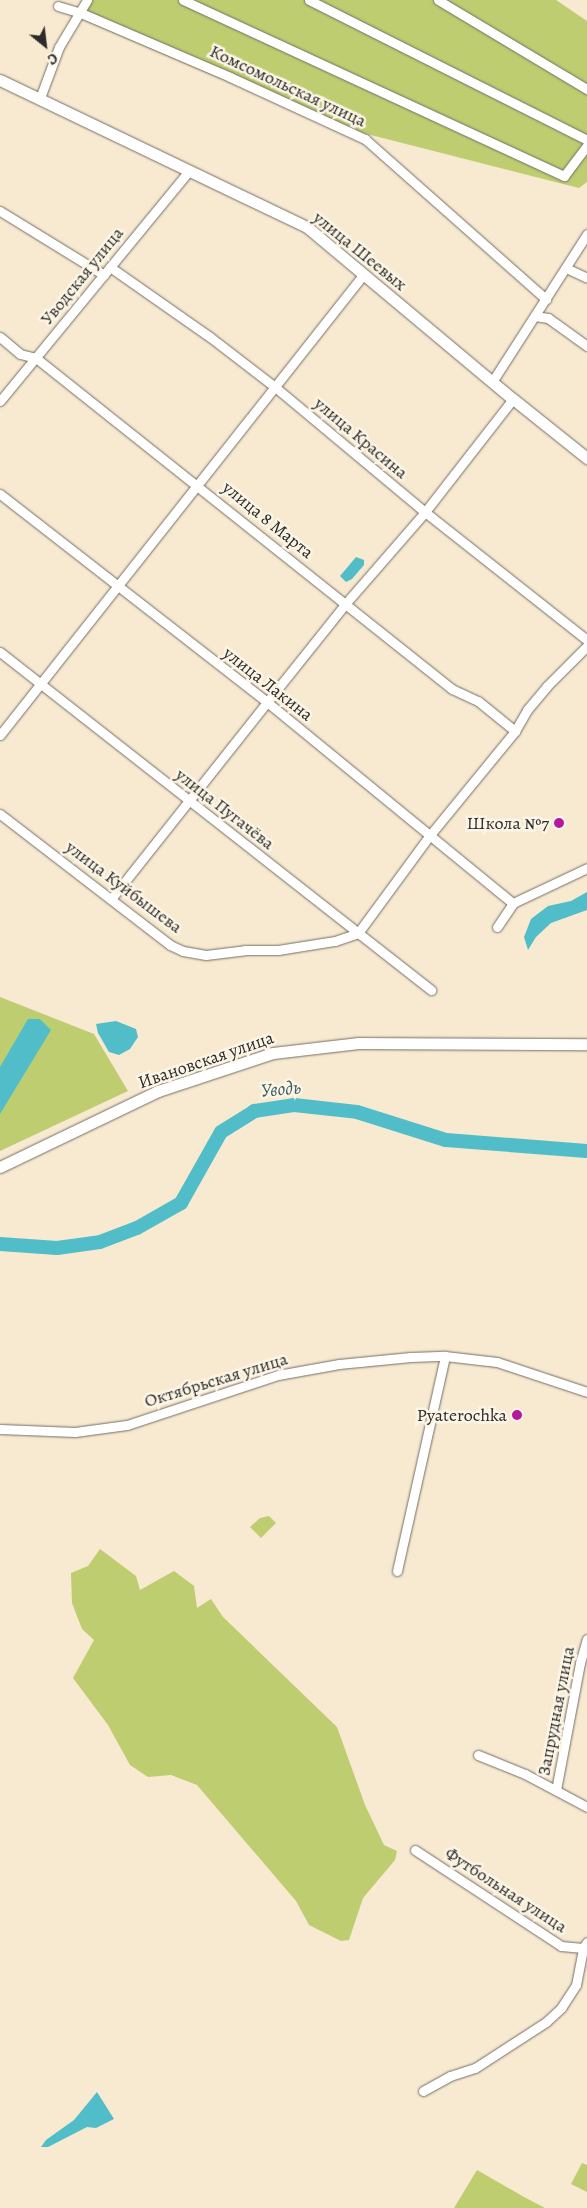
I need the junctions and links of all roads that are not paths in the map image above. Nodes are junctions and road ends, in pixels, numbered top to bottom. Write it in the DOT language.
graph roads {
  1 [pos="87,0"];
  2 [pos="183,0"];
  3 [pos="309,0"];
  4 [pos="438,0"];
  5 [pos="58,6"];
  6 [pos="81,13"];
  7 [pos="0,80"];
  8 [pos="587,89"];
  9 [pos="40,98"];
  10 [pos="587,140"];
  11 [pos="587,146"];
  12 [pos="190,171"];
  13 [pos="0,211"];
  14 [pos="587,234"];
  15 [pos="110,267"];
  16 [pos="566,268"];
  17 [pos="104,275"];
  18 [pos="363,275"];
  19 [pos="587,278"];
  20 [pos="546,299"];
  21 [pos="535,316"];
  22 [pos="0,337"];
  23 [pos="587,346"];
  24 [pos="36,358"];
  25 [pos="492,382"];
  26 [pos="275,387"];
  27 [pos="513,399"];
  28 [pos="0,401"];
  29 [pos="587,458"];
  30 [pos="198,485"];
  31 [pos="0,494"];
  32 [pos="425,512"];
  33 [pos="117,587"];
  34 [pos="346,603"];
  35 [pos="587,640"];
  36 [pos="587,646"];
  37 [pos="0,652"];
  38 [pos="40,684"];
  39 [pos="267,702"];
  40 [pos="515,731"];
  41 [pos="0,735"];
  42 [pos="190,801"];
  43 [pos="0,814"];
  44 [pos="430,835"];
  45 [pos="587,868"];
  46 [pos="111,899"];
  47 [pos="513,903"];
  48 [pos="497,927"];
  49 [pos="358,933"];
  50 [pos="431,990"];
  51 [pos="587,1044"];
  52 [pos="0,1167"];
  53 [pos="445,1356"];
  54 [pos="587,1392"];
  55 [pos="0,1429"];
  56 [pos="397,1572"];
  57 [pos="587,1639"];
  58 [pos="583,1664"];
  59 [pos="478,1755"];
  60 [pos="556,1790"];
  61 [pos="587,1807"];
  62 [pos="415,1850"];
  63 [pos="585,1945"];
  64 [pos="423,2090"];
  1 -- 6 [label="street"];
  2 -- 11 [label="street"];
  3 -- 10 [label="street"];
  4 -- 8 [label="street"];
  5 -- 6 [label="street, Комсомольская улица"];
  6 -- 9 [label="street"];
  6 -- 20 [label="street, Комсомольская улица"];
  7 -- 9 [label="main road, улица Шеевых"];
  9 -- 12 [label="main road, улица Шеевых"];
  12 -- 15 [label="street, Уводская улица"];
  12 -- 18 [label="main road, улица Шеевых"];
  13 -- 17 [label="street"];
  14 -- 16 [label="street"];
  15 -- 17 [label="street, Уводская улица"];
  15 -- 26 [label="street, улица Красина"];
  16 -- 19 [label="street"];
  16 -- 20 [label="street"];
  17 -- 24 [label="street, Уводская улица"];
  18 -- 25 [label="main road, улица Шеевых"];
  18 -- 26 [label="street"];
  20 -- 21 [label="street"];
  21 -- 23 [label="street"];
  21 -- 25 [label="street"];
  22 -- 24 [label="street, улица 8 Марта"];
  24 -- 28 [label="street, Уводская улица"];
  24 -- 30 [label="street, улица 8 Марта"];
  25 -- 27 [label="main road, улица Шеевых"];
  26 -- 30 [label="street"];
  26 -- 32 [label="street, улица Красина"];
  27 -- 29 [label="main road, улица Шеевых"];
  27 -- 32 [label="street"];
  30 -- 33 [label="street"];
  30 -- 34 [label="street, улица 8 Марта"];
  31 -- 33 [label="street, улица Лакина"];
  32 -- 34 [label="street"];
  32 -- 35 [label="street, улица Красина"];
  33 -- 38 [label="street"];
  33 -- 39 [label="street, улица Лакина"];
  34 -- 39 [label="street"];
  34 -- 40 [label="street, улица 8 Марта"];
  36 -- 40 [label="street"];
  37 -- 38 [label="street, улица Пугачёва"];
  38 -- 41 [label="street"];
  38 -- 42 [label="street, улица Пугачёва"];
  39 -- 42 [label="street"];
  39 -- 44 [label="street, улица Лакина"];
  40 -- 44 [label="street"];
  42 -- 46 [label="street"];
  42 -- 49 [label="street, улица Пугачёва"];
  43 -- 46 [label="street, улица Куйбышева"];
  44 -- 47 [label="street, улица Лакина"];
  44 -- 49 [label="street"];
  45 -- 47 [label="street"];
  46 -- 49 [label="street, улица Куйбышева"];
  47 -- 48 [label="street"];
  49 -- 50 [label="street, улица Пугачёва"];
  51 -- 52 [label="main road, Ивановская улица"];
  53 -- 54 [label="street, Октябрьская улица"];
  53 -- 55 [label="street, Октябрьская улица"];
  53 -- 56 [label="street"];
  57 -- 58 [label="street, Запрудная улица"];
  58 -- 60 [label="street, Запрудная улица"];
  59 -- 60 [label="street"];
  60 -- 61 [label="street"];
  62 -- 63 [label="street, Футбольная улица"];
  63 -- 64 [label="street"];
}
